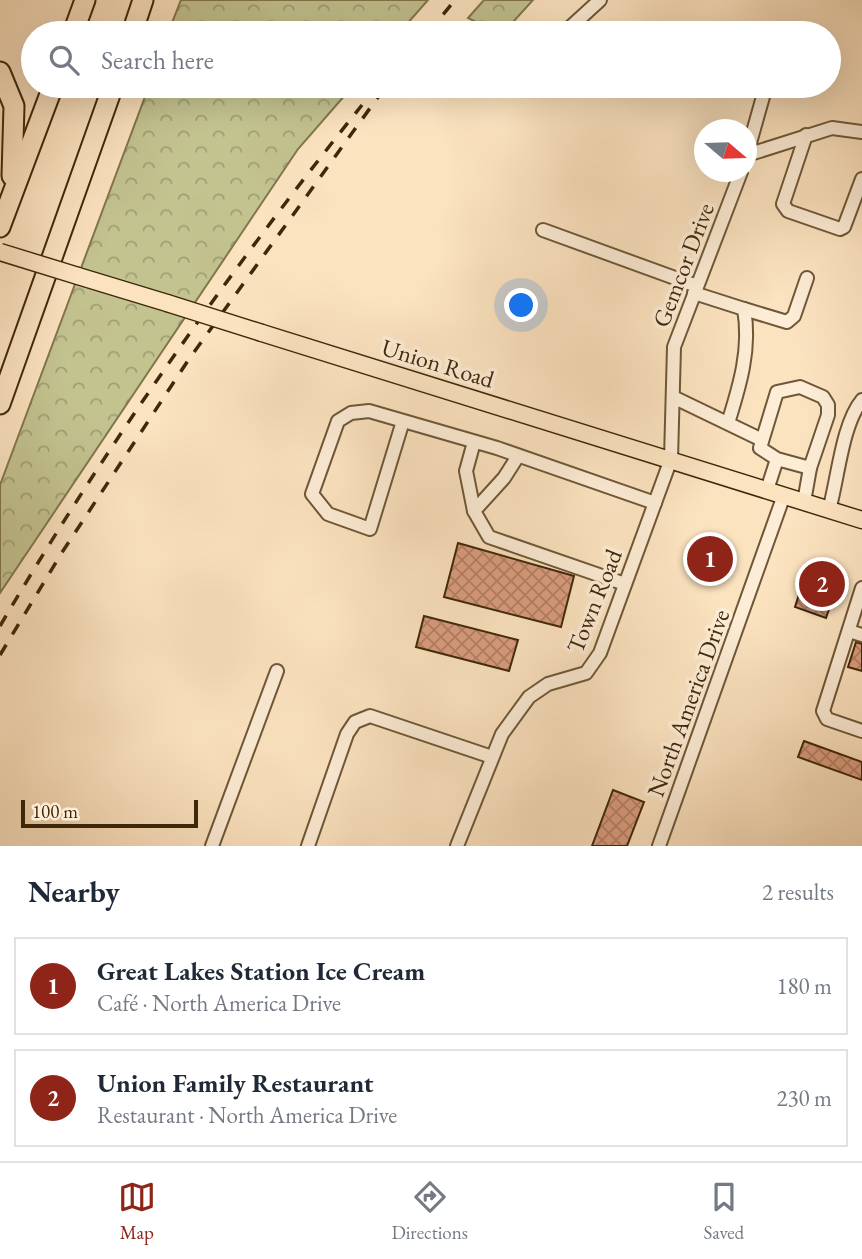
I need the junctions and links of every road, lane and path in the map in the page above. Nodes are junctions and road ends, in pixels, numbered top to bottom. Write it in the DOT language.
graph roads {
  1 [pos="85,0"];
  2 [pos="143,0"];
  3 [pos="600,0"];
  4 [pos="77,21"];
  5 [pos="136,21"];
  6 [pos="577,21"];
  7 [pos="0,72"];
  8 [pos="48,98"];
  9 [pos="109,98"];
  10 [pos="763,98"];
  11 [pos="757,119"];
  12 [pos="862,132"];
  13 [pos="806,135"];
  14 [pos="757,152"];
  15 [pos="862,178"];
  16 [pos="737,182"];
  17 [pos="9,202"];
  18 [pos="0,227"];
  19 [pos="543,230"];
  20 [pos="0,252"];
  21 [pos="807,278"];
  22 [pos="696,290"];
  23 [pos="744,309"];
  24 [pos="673,397"];
  25 [pos="862,400"];
  26 [pos="0,404"];
  27 [pos="403,421"];
  28 [pos="728,423"];
  29 [pos="760,439"];
  30 [pos="474,442"];
  31 [pos="518,456"];
  32 [pos="671,459"];
  33 [pos="777,460"];
  34 [pos="810,468"];
  35 [pos="767,490"];
  36 [pos="784,495"];
  37 [pos="804,502"];
  38 [pos="655,503"];
  39 [pos="828,510"];
  40 [pos="474,511"];
  41 [pos="862,520"];
  42 [pos="625,584"];
  43 [pos="862,588"];
  44 [pos="849,631"];
  45 [pos="862,635"];
  46 [pos="277,671"];
  47 [pos="862,731"];
  48 [pos="492,757"];
  49 [pos="212,846"];
  50 [pos="308,846"];
  51 [pos="457,846"];
  52 [pos="659,846"];
  1 -- 4 [label="highway"];
  2 -- 5 [label="highway"];
  3 -- 6 [label="street"];
  7 -- 17 [label="highway"];
  8 -- 17 [label="highway"];
  9 -- 26 [label="highway"];
  10 -- 11 [label="street"];
  12 -- 13 [label="street"];
  13 -- 14 [label="street"];
  13 -- 15 [label="street"];
  16 -- 22 [label="street, Gemcor Drive"];
  17 -- 18 [label="highway"];
  19 -- 22 [label="street"];
  20 -- 32 [label="main road, Union Road, bridge"];
  21 -- 23 [label="street"];
  22 -- 23 [label="street"];
  22 -- 24 [label="street, Gemcor Drive"];
  23 -- 28 [label="street"];
  24 -- 28 [label="street"];
  24 -- 32 [label="street, Gemcor Drive"];
  25 -- 39 [label="street"];
  27 -- 27 [label="street"];
  27 -- 30 [label="street"];
  28 -- 29 [label="street"];
  29 -- 33 [label="street"];
  29 -- 34 [label="street"];
  30 -- 31 [label="street"];
  30 -- 40 [label="street"];
  31 -- 38 [label="street"];
  31 -- 40 [label="street"];
  32 -- 35 [label="main road, Union Road"];
  32 -- 38 [label="street, Town Road"];
  33 -- 34 [label="street"];
  33 -- 35 [label="street"];
  34 -- 37 [label="street"];
  35 -- 36 [label="main road, Union Road"];
  36 -- 37 [label="main road, Union Road"];
  36 -- 52 [label="street, North America Drive"];
  37 -- 39 [label="main road, Union Road"];
  38 -- 42 [label="street, Town Road"];
  39 -- 41 [label="main road, Union Road"];
  40 -- 42 [label="street"];
  42 -- 48 [label="street, Town Road"];
  43 -- 44 [label="street"];
  44 -- 45 [label="street"];
  44 -- 47 [label="street"];
  46 -- 49 [label="street"];
  48 -- 50 [label="street"];
  48 -- 51 [label="street, Town Road"];
}
